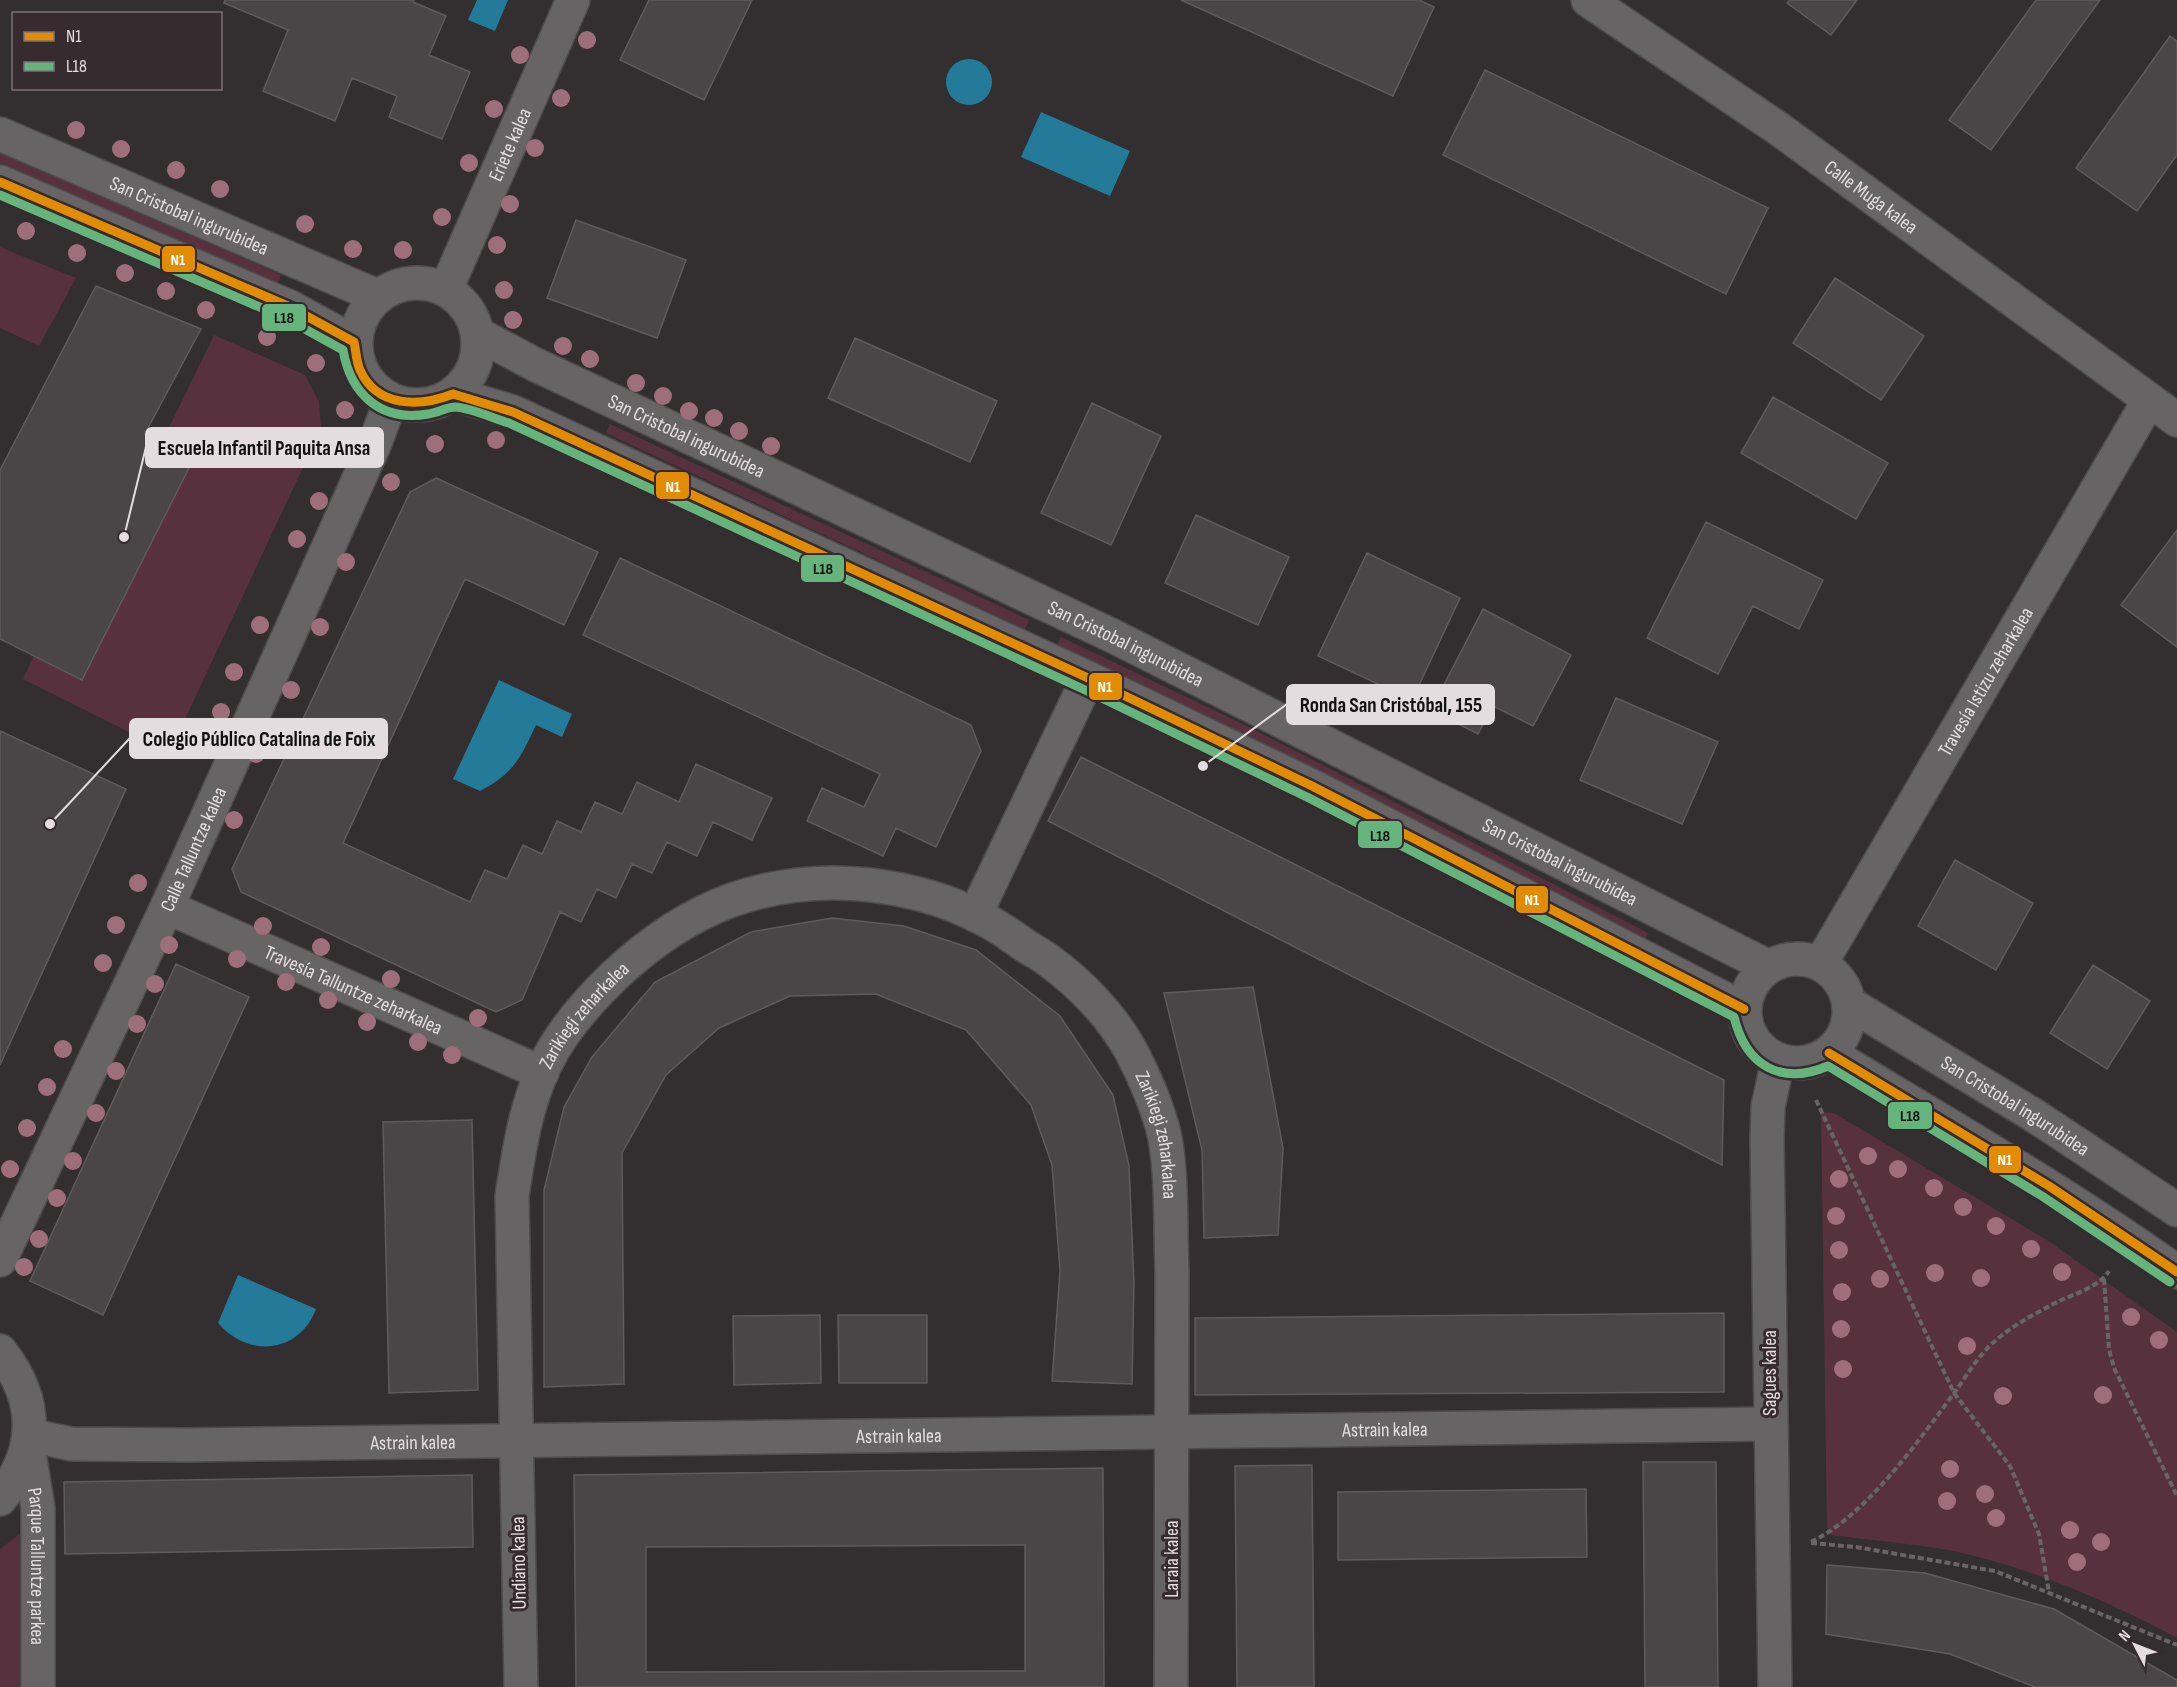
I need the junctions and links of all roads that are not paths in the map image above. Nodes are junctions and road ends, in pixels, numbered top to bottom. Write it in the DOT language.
graph roads {
  1 [pos="573,0"];
  2 [pos="1587,0"];
  3 [pos="0,134"];
  4 [pos="0,182"];
  5 [pos="446,289"];
  6 [pos="377,296"];
  7 [pos="478,334"];
  8 [pos="354,342"];
  9 [pos="453,394"];
  10 [pos="391,400"];
  11 [pos="2148,402"];
  12 [pos="2177,420"];
  13 [pos="1088,678"];
  14 [pos="167,907"];
  15 [pos="975,915"];
  16 [pos="1821,963"];
  17 [pos="1767,966"];
  18 [pos="1850,1004"];
  19 [pos="1744,1009"];
  20 [pos="1829,1053"];
  21 [pos="1778,1060"];
  22 [pos="542,1073"];
  23 [pos="2177,1210"];
  24 [pos="0,1260"];
  25 [pos="2177,1272"];
  26 [pos="0,1351"];
  27 [pos="1770,1424"];
  28 [pos="1172,1431"];
  29 [pos="514,1439"];
  30 [pos="29,1441"];
  31 [pos="0,1499"];
  32 [pos="38,1687"];
  33 [pos="520,1687"];
  34 [pos="1171,1687"];
  35 [pos="1775,1687"];
  1 -- 5 [label="street, Eriete kalea"];
  2 -- 11 [label="street, Calle Muga kalea"];
  3 -- 6 [label="street, San Cristobal ingurubidea"];
  4 -- 8 [label="street"];
  5 -- 6 [label="street"];
  5 -- 7 [label="street"];
  6 -- 8 [label="street"];
  7 -- 9 [label="street"];
  7 -- 17 [label="street, San Cristobal ingurubidea"];
  8 -- 10 [label="street"];
  9 -- 10 [label="street"];
  9 -- 13 [label="street"];
  10 -- 14 [label="street, Calle Talluntze kalea"];
  11 -- 12 [label="street, Calle Muga kalea"];
  11 -- 16 [label="street, Travesía Istizu zeharkalea"];
  13 -- 15 [label="street"];
  13 -- 19 [label="street"];
  14 -- 22 [label="street, Travesía Talluntze zeharkalea"];
  14 -- 24 [label="street, Calle Talluntze kalea"];
  15 -- 22 [label="street, Zarikiegi zeharkalea"];
  15 -- 28 [label="street, Zarikiegi zeharkalea"];
  16 -- 17 [label="street"];
  16 -- 18 [label="street"];
  17 -- 19 [label="street"];
  18 -- 20 [label="street"];
  18 -- 23 [label="street, San Cristobal ingurubidea"];
  19 -- 21 [label="street"];
  20 -- 21 [label="street"];
  20 -- 25 [label="street"];
  21 -- 27 [label="street, Sagues kalea"];
  22 -- 29 [label="street, Zarikiegi zeharkalea"];
  26 -- 30 [label="street, Parque Talluntze parkea"];
  27 -- 28 [label="street, Astrain kalea"];
  27 -- 35 [label="street, Sagues kalea"];
  28 -- 29 [label="street, Astrain kalea"];
  28 -- 34 [label="street, Laraia kalea"];
  29 -- 30 [label="street, Astrain kalea"];
  29 -- 33 [label="street, Undiano kalea"];
  30 -- 31 [label="street, Parque Talluntze parkea"];
  30 -- 32 [label="street, Parque Talluntze parkea"];
}
